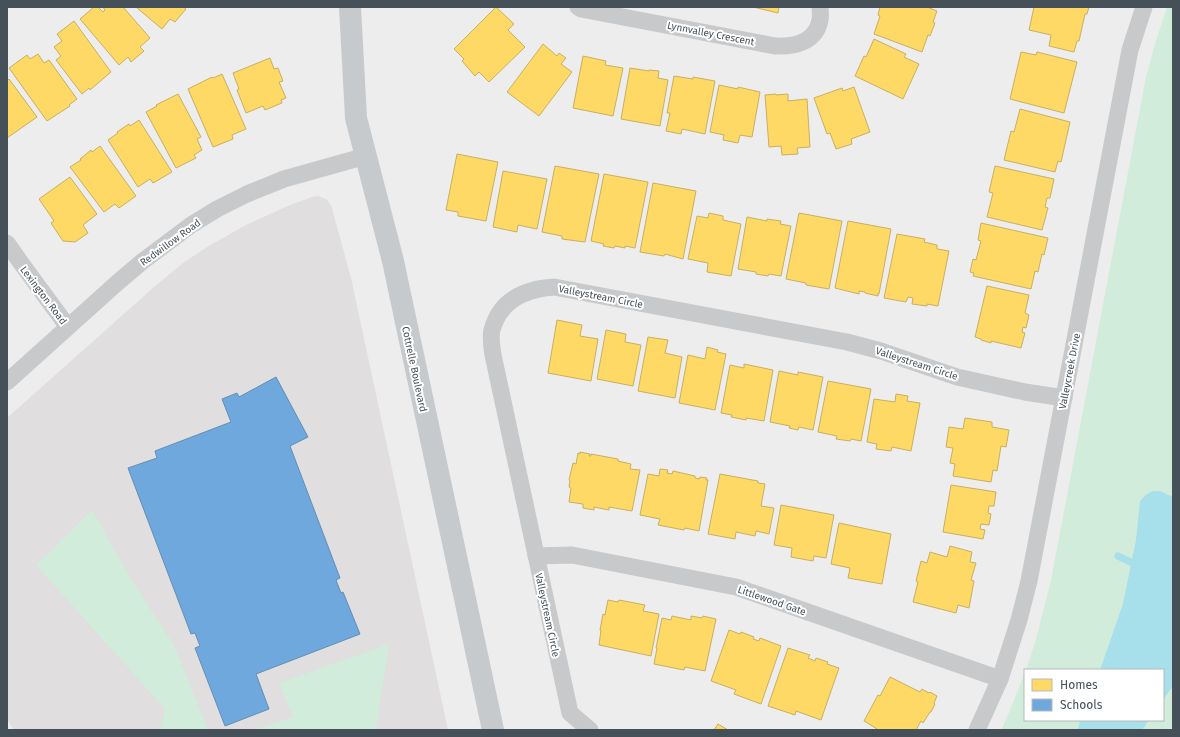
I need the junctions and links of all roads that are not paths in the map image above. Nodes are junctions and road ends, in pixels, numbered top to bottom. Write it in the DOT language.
graph roads {
  1 [pos="350,7"];
  2 [pos="578,7"];
  3 [pos="820,7"];
  4 [pos="1144,7"];
  5 [pos="366,156"];
  6 [pos="7,243"];
  7 [pos="68,327"];
  8 [pos="7,382"];
  9 [pos="1064,398"];
  10 [pos="536,556"];
  11 [pos="1000,679"];
  12 [pos="493,730"];
  13 [pos="590,730"];
  14 [pos="977,730"];
  1 -- 5 [label="main road, Cottrelle Boulevard"];
  2 -- 3 [label="street, Lynnvalley Crescent"];
  4 -- 9 [label="street, Valleycreek Drive"];
  5 -- 7 [label="street, Redwillow Road"];
  5 -- 12 [label="main road, Cottrelle Boulevard"];
  6 -- 7 [label="street, Lexington Road"];
  7 -- 8 [label="street, Redwillow Road"];
  9 -- 10 [label="street, Valleystream Circle"];
  9 -- 11 [label="street, Valleycreek Drive"];
  10 -- 11 [label="street, Littlewood Gate"];
  10 -- 13 [label="street, Valleystream Circle"];
  11 -- 14 [label="street, Valleycreek Drive"];
}
